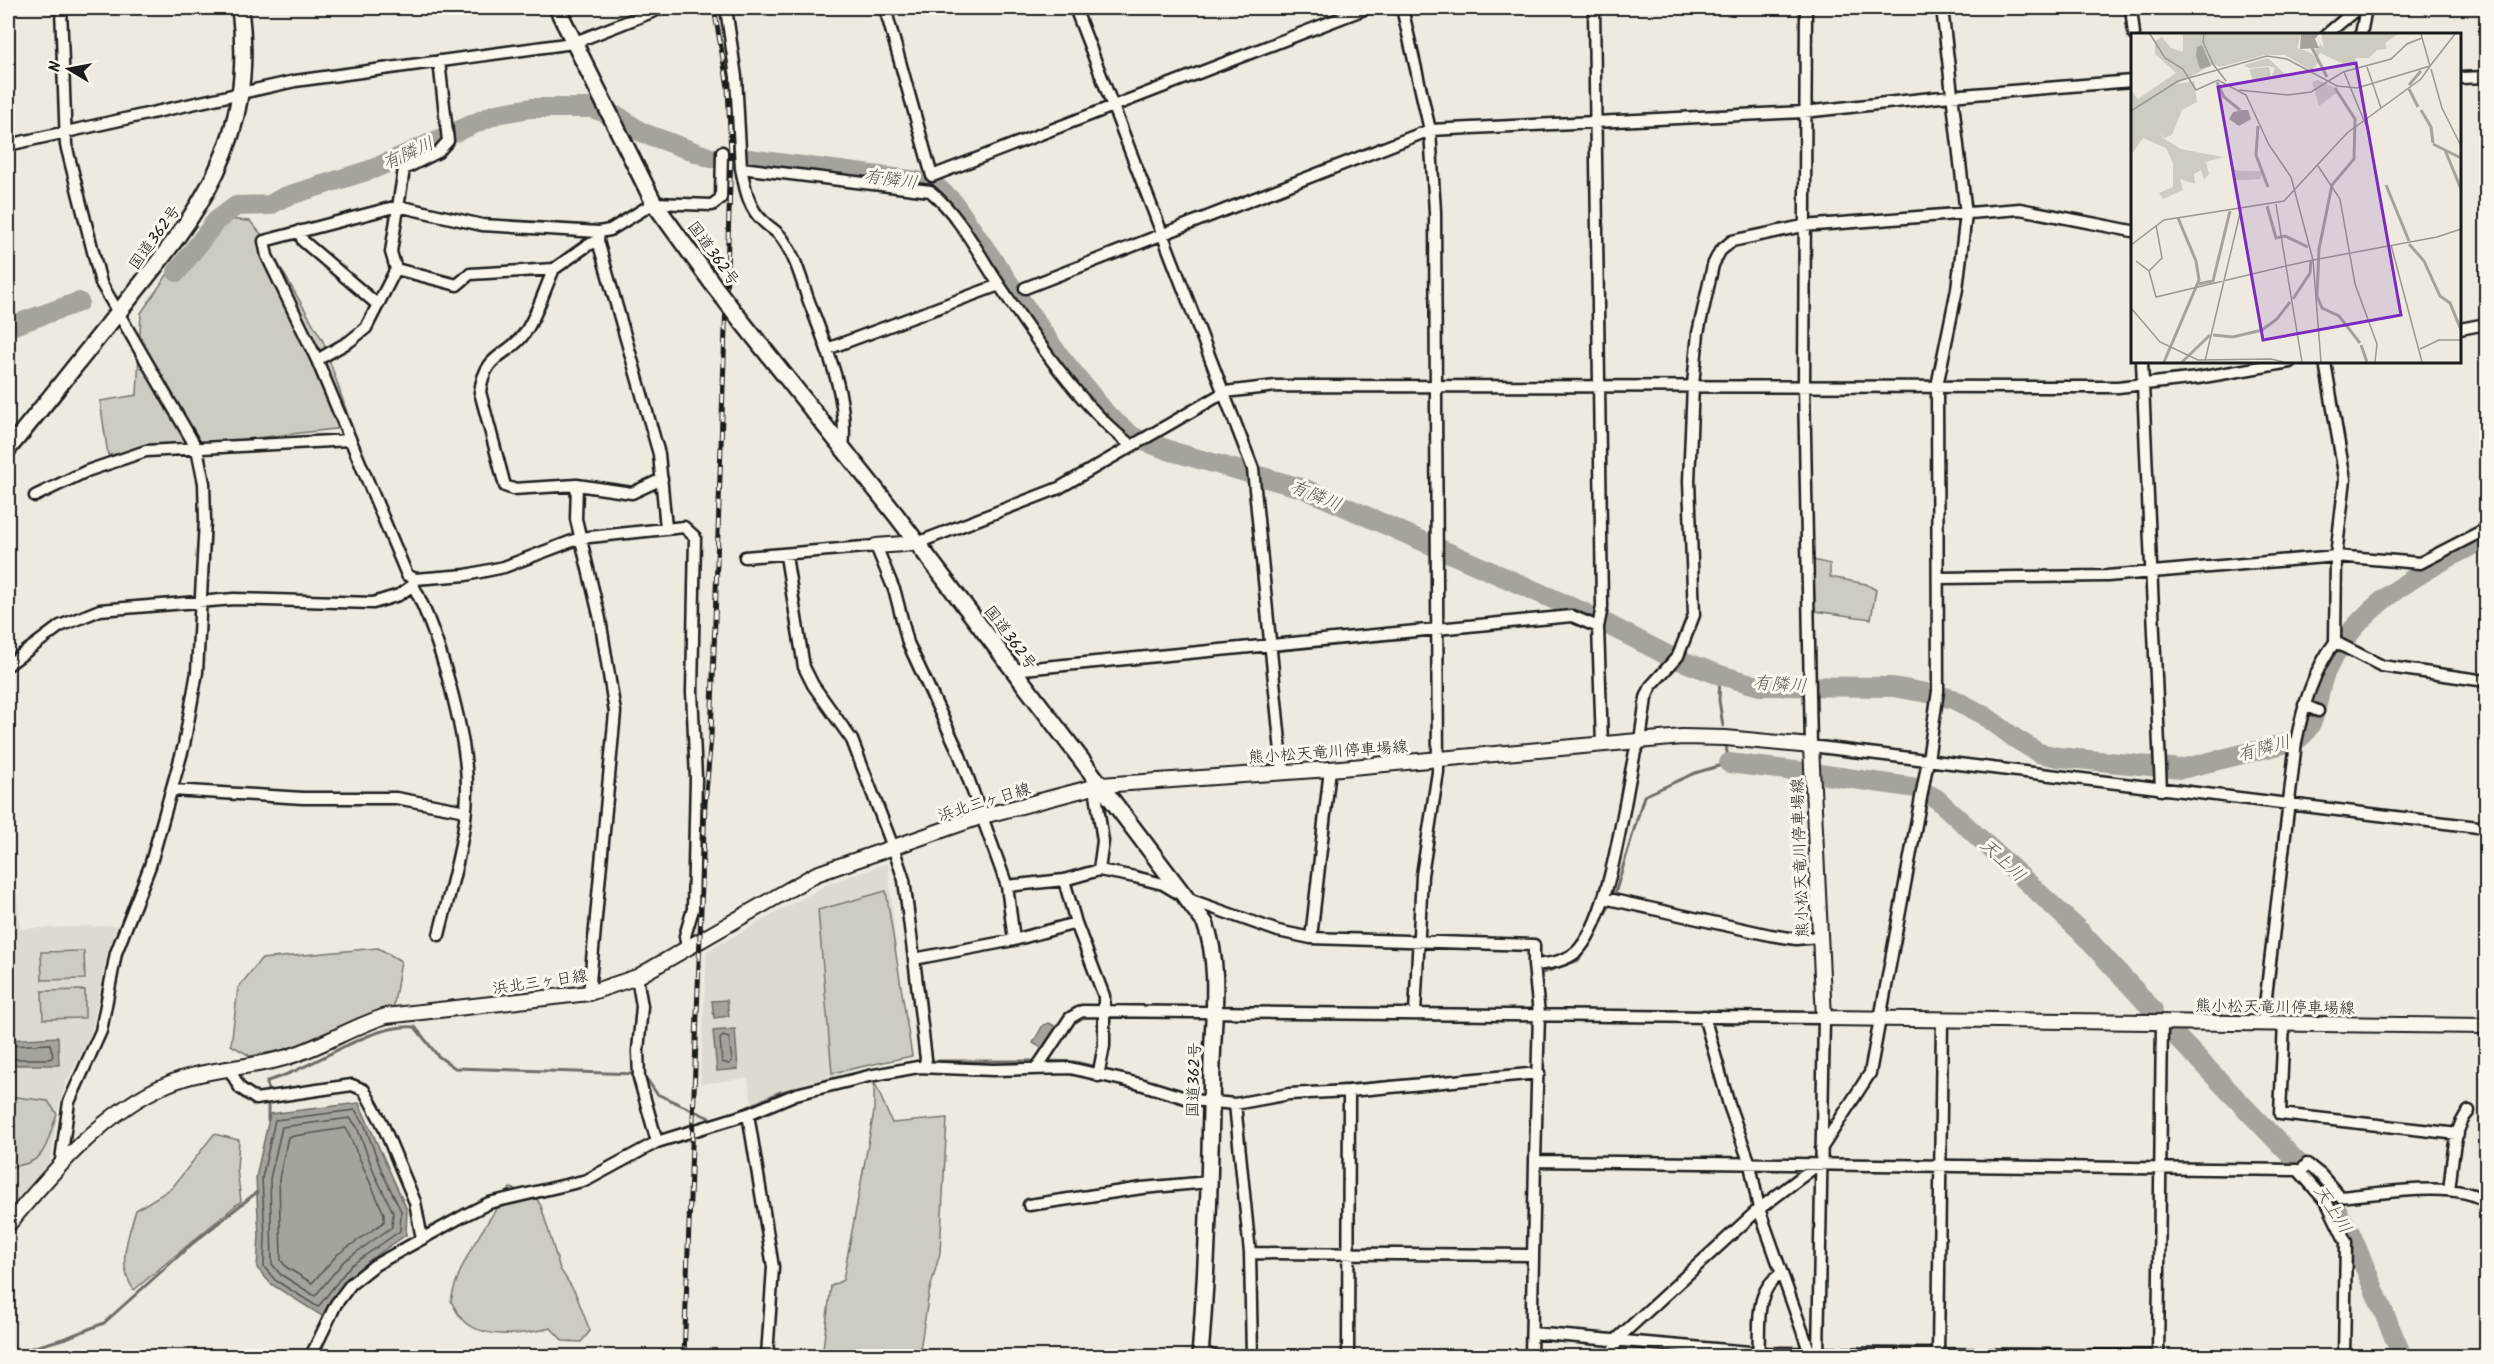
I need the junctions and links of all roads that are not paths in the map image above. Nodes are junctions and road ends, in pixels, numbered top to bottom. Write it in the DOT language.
graph roads {
  1 [pos="61,8"];
  2 [pos="240,8"];
  3 [pos="556,8"];
  4 [pos="662,8"];
  5 [pos="726,8"];
  6 [pos="885,8"];
  7 [pos="1075,8"];
  8 [pos="1367,8"];
  9 [pos="1402,8"];
  10 [pos="1594,8"];
  11 [pos="1806,8"];
  12 [pos="1942,8"];
  13 [pos="2131,8"];
  14 [pos="2358,8"];
  15 [pos="2366,8"];
  16 [pos="2134,33"];
  17 [pos="2328,33"];
  18 [pos="2361,33"];
  19 [pos="573,43"];
  20 [pos="438,61"];
  21 [pos="2487,77"];
  22 [pos="2461,78"];
  23 [pos="2131,81"];
  24 [pos="241,93"];
  25 [pos="1950,96"];
  26 [pos="1114,106"];
  27 [pos="1804,112"];
  28 [pos="1597,120"];
  29 [pos="1430,130"];
  30 [pos="65,131"];
  31 [pos="8,145"];
  32 [pos="722,152"];
  33 [pos="741,168"];
  34 [pos="932,183"];
  35 [pos="654,203"];
  36 [pos="398,206"];
  37 [pos="1966,214"];
  38 [pos="1803,226"];
  39 [pos="299,231"];
  40 [pos="2131,231"];
  41 [pos="1163,234"];
  42 [pos="598,237"];
  43 [pos="396,269"];
  44 [pos="554,269"];
  45 [pos="999,285"];
  46 [pos="1025,288"];
  47 [pos="378,305"];
  48 [pos="118,312"];
  49 [pos="2487,324"];
  50 [pos="2461,329"];
  51 [pos="827,349"];
  52 [pos="317,360"];
  53 [pos="2142,363"];
  54 [pos="2284,363"];
  55 [pos="2325,363"];
  56 [pos="1693,385"];
  57 [pos="1804,385"];
  58 [pos="2142,385"];
  59 [pos="1937,386"];
  60 [pos="1598,387"];
  61 [pos="1436,388"];
  62 [pos="1225,392"];
  63 [pos="350,440"];
  64 [pos="1132,445"];
  65 [pos="843,448"];
  66 [pos="8,449"];
  67 [pos="197,449"];
  68 [pos="662,479"];
  69 [pos="577,485"];
  70 [pos="35,496"];
  71 [pos="666,528"];
  72 [pos="2487,529"];
  73 [pos="580,538"];
  74 [pos="917,543"];
  75 [pos="876,546"];
  76 [pos="786,556"];
  77 [pos="2336,556"];
  78 [pos="745,557"];
  79 [pos="2152,572"];
  80 [pos="1939,578"];
  81 [pos="414,582"];
  82 [pos="202,602"];
  83 [pos="1598,627"];
  84 [pos="1437,628"];
  85 [pos="2335,643"];
  86 [pos="1270,644"];
  87 [pos="8,665"];
  88 [pos="1013,669"];
  89 [pos="2487,681"];
  90 [pos="1640,741"];
  91 [pos="1602,744"];
  92 [pos="1811,746"];
  93 [pos="1437,759"];
  94 [pos="1928,760"];
  95 [pos="1330,769"];
  96 [pos="1283,772"];
  97 [pos="1098,786"];
  98 [pos="172,790"];
  99 [pos="2161,790"];
  100 [pos="2288,806"];
  101 [pos="466,811"];
  102 [pos="983,816"];
  103 [pos="2487,828"];
  104 [pos="893,847"];
  105 [pos="1100,870"];
  106 [pos="1064,880"];
  107 [pos="1007,886"];
  108 [pos="1604,898"];
  109 [pos="1188,899"];
  110 [pos="1076,923"];
  111 [pos="439,935"];
  112 [pos="1818,937"];
  113 [pos="1311,938"];
  114 [pos="1014,940"];
  115 [pos="1418,940"];
  116 [pos="687,948"];
  117 [pos="914,959"];
  118 [pos="1534,965"];
  119 [pos="637,977"];
  120 [pos="589,993"];
  121 [pos="1105,1010"];
  122 [pos="1213,1010"];
  123 [pos="1415,1012"];
  124 [pos="1539,1014"];
  125 [pos="1704,1016"];
  126 [pos="1824,1018"];
  127 [pos="1882,1019"];
  128 [pos="1942,1020"];
  129 [pos="2162,1021"];
  130 [pos="2263,1022"];
  131 [pos="2284,1022"];
  132 [pos="2487,1026"];
  133 [pos="925,1064"];
  134 [pos="228,1067"];
  135 [pos="1036,1069"];
  136 [pos="1539,1073"];
  137 [pos="1098,1076"];
  138 [pos="1349,1091"];
  139 [pos="1211,1102"];
  140 [pos="1235,1104"];
  141 [pos="2469,1112"];
  142 [pos="748,1114"];
  143 [pos="2458,1134"];
  144 [pos="657,1142"];
  145 [pos="1821,1149"];
  146 [pos="1535,1161"];
  147 [pos="1821,1162"];
  148 [pos="1750,1164"];
  149 [pos="1941,1164"];
  150 [pos="60,1167"];
  151 [pos="2160,1168"];
  152 [pos="2302,1169"];
  153 [pos="1209,1182"];
  154 [pos="2450,1189"];
  155 [pos="2487,1202"];
  156 [pos="1029,1205"];
  157 [pos="1759,1209"];
  158 [pos="8,1225"];
  159 [pos="422,1239"];
  160 [pos="1250,1252"];
  161 [pos="1349,1252"];
  162 [pos="1532,1255"];
  163 [pos="1780,1274"];
  164 [pos="1532,1333"];
  165 [pos="1617,1339"];
  166 [pos="1204,1354"];
  167 [pos="1816,1354"];
  168 [pos="1758,1355"];
  169 [pos="1938,1355"];
  170 [pos="311,1356"];
  171 [pos="767,1356"];
  172 [pos="1252,1356"];
  173 [pos="1348,1356"];
  174 [pos="1531,1356"];
  175 [pos="1612,1356"];
  176 [pos="2158,1356"];
  177 [pos="2344,1356"];
  1 -- 30 [label="street"];
  2 -- 24 [label="highway, 国道362号"];
  3 -- 19 [label="highway, 国道362号"];
  4 -- 19 [label="street"];
  5 -- 33 [label="street"];
  6 -- 34 [label="street"];
  7 -- 26 [label="street"];
  8 -- 26 [label="street"];
  9 -- 29 [label="street"];
  10 -- 28 [label="street"];
  11 -- 27 [label="street"];
  12 -- 25 [label="street"];
  13 -- 16 [label="street"];
  14 -- 17 [label="street"];
  15 -- 18 [label="street"];
  19 -- 20 [label="street"];
  19 -- 35 [label="highway, 国道362号"];
  20 -- 24 [label="street"];
  20 -- 36 [label="street"];
  21 -- 22 [label="street"];
  23 -- 25 [label="street"];
  24 -- 30 [label="street"];
  24 -- 48 [label="highway, 国道362号"];
  25 -- 27 [label="street"];
  25 -- 37 [label="street"];
  26 -- 34 [label="street"];
  26 -- 41 [label="street"];
  27 -- 28 [label="street"];
  27 -- 38 [label="street"];
  28 -- 29 [label="street"];
  28 -- 60 [label="street"];
  29 -- 41 [label="street"];
  29 -- 61 [label="street"];
  30 -- 31 [label="street"];
  30 -- 48 [label="street"];
  32 -- 35 [label="street"];
  33 -- 34 [label="street"];
  33 -- 51 [label="street"];
  34 -- 45 [label="street"];
  35 -- 42 [label="street"];
  35 -- 65 [label="highway, 国道362号, bridge"];
  36 -- 39 [label="street"];
  36 -- 42 [label="street"];
  36 -- 43 [label="street"];
  37 -- 38 [label="street"];
  37 -- 40 [label="street"];
  37 -- 59 [label="street"];
  38 -- 56 [label="street"];
  38 -- 57 [label="street"];
  39 -- 47 [label="street"];
  39 -- 52 [label="street"];
  41 -- 46 [label="street"];
  41 -- 62 [label="street"];
  42 -- 44 [label="street"];
  42 -- 68 [label="street"];
  43 -- 44 [label="street"];
  43 -- 47 [label="street"];
  44 -- 69 [label="street"];
  45 -- 51 [label="street"];
  45 -- 64 [label="street"];
  47 -- 52 [label="street"];
  48 -- 66 [label="highway, 国道362号"];
  48 -- 67 [label="street"];
  49 -- 50 [label="street"];
  51 -- 65 [label="street"];
  52 -- 63 [label="street"];
  53 -- 58 [label="street"];
  54 -- 58 [label="street"];
  55 -- 77 [label="street"];
  56 -- 57 [label="street"];
  56 -- 60 [label="street"];
  56 -- 90 [label="street"];
  57 -- 59 [label="street"];
  57 -- 92 [label="street"];
  58 -- 59 [label="street"];
  58 -- 79 [label="street"];
  59 -- 80 [label="street"];
  60 -- 61 [label="street"];
  60 -- 83 [label="street"];
  61 -- 62 [label="street"];
  61 -- 84 [label="street"];
  62 -- 64 [label="street"];
  62 -- 86 [label="street"];
  63 -- 67 [label="street"];
  63 -- 81 [label="street"];
  64 -- 74 [label="street"];
  65 -- 74 [label="highway, 国道362号"];
  67 -- 70 [label="street"];
  67 -- 82 [label="street"];
  68 -- 69 [label="street"];
  68 -- 71 [label="street"];
  69 -- 73 [label="street"];
  71 -- 73 [label="street"];
  71 -- 116 [label="street"];
  72 -- 77 [label="street"];
  73 -- 81 [label="street"];
  73 -- 120 [label="street"];
  74 -- 75 [label="main road"];
  74 -- 88 [label="highway, 国道362号"];
  75 -- 76 [label="street"];
  75 -- 102 [label="street"];
  76 -- 78 [label="street"];
  76 -- 104 [label="street"];
  77 -- 79 [label="street"];
  77 -- 85 [label="street"];
  79 -- 80 [label="street"];
  79 -- 99 [label="street"];
  80 -- 94 [label="street"];
  81 -- 82 [label="street"];
  81 -- 101 [label="street"];
  82 -- 87 [label="street"];
  82 -- 98 [label="street"];
  83 -- 84 [label="street"];
  83 -- 91 [label="street"];
  84 -- 86 [label="street"];
  84 -- 93 [label="street"];
  85 -- 89 [label="street"];
  85 -- 100 [label="street"];
  86 -- 88 [label="street"];
  86 -- 96 [label="street"];
  88 -- 97 [label="highway, 国道362号"];
  90 -- 91 [label="main road, 熊小松天竜川停車場線"];
  90 -- 92 [label="main road, 熊小松天竜川停車場線"];
  90 -- 108 [label="street"];
  91 -- 93 [label="main road, 熊小松天竜川停車場線"];
  92 -- 94 [label="street"];
  92 -- 112 [label="main road, 熊小松天竜川停車場線"];
  93 -- 95 [label="main road, 熊小松天竜川停車場線"];
  93 -- 115 [label="street"];
  94 -- 99 [label="street"];
  94 -- 127 [label="street"];
  95 -- 96 [label="main road, 熊小松天竜川停車場線"];
  95 -- 113 [label="street"];
  96 -- 97 [label="main road, 熊小松天竜川停車場線"];
  97 -- 102 [label="main road, 浜北三ヶ日線"];
  97 -- 105 [label="street"];
  97 -- 109 [label="highway, 国道362号"];
  98 -- 101 [label="street"];
  98 -- 150 [label="street"];
  99 -- 100 [label="street"];
  100 -- 103 [label="street"];
  100 -- 130 [label="street"];
  101 -- 111 [label="street"];
  102 -- 104 [label="main road, 浜北三ヶ日線"];
  102 -- 107 [label="street"];
  104 -- 116 [label="main road, 浜北三ヶ日線"];
  104 -- 117 [label="street"];
  105 -- 106 [label="street"];
  105 -- 109 [label="street"];
  106 -- 107 [label="street"];
  106 -- 110 [label="street"];
  107 -- 114 [label="street"];
  108 -- 112 [label="street"];
  108 -- 118 [label="street"];
  109 -- 113 [label="street"];
  109 -- 122 [label="highway, 国道362号"];
  110 -- 114 [label="street"];
  110 -- 121 [label="street"];
  112 -- 126 [label="main road, 熊小松天竜川停車場線"];
  113 -- 115 [label="street"];
  114 -- 117 [label="street"];
  115 -- 118 [label="street"];
  115 -- 123 [label="street"];
  116 -- 119 [label="main road, 浜北三ヶ日線"];
  117 -- 133 [label="street"];
  118 -- 124 [label="street"];
  119 -- 120 [label="main road, 浜北三ヶ日線"];
  119 -- 144 [label="street"];
  120 -- 134 [label="main road, 浜北三ヶ日線"];
  121 -- 122 [label="street"];
  121 -- 135 [label="street"];
  121 -- 137 [label="street"];
  122 -- 123 [label="street"];
  122 -- 139 [label="highway, 国道362号"];
  123 -- 124 [label="street"];
  124 -- 125 [label="street"];
  124 -- 136 [label="street"];
  125 -- 126 [label="street"];
  125 -- 148 [label="street"];
  126 -- 127 [label="main road, 熊小松天竜川停車場線"];
  126 -- 145 [label="street"];
  127 -- 128 [label="main road, 熊小松天竜川停車場線"];
  127 -- 145 [label="street"];
  128 -- 129 [label="main road, 熊小松天竜川停車場線"];
  128 -- 149 [label="street"];
  129 -- 130 [label="main road, 熊小松天竜川停車場線"];
  129 -- 151 [label="street"];
  130 -- 131 [label="main road, 熊小松天竜川停車場線"];
  131 -- 132 [label="main road, 熊小松天竜川停車場線"];
  131 -- 143 [label="street"];
  133 -- 135 [label="street"];
  133 -- 142 [label="street"];
  134 -- 150 [label="main road, 浜北三ヶ日線"];
  134 -- 159 [label="street"];
  135 -- 137 [label="street"];
  136 -- 138 [label="street"];
  136 -- 146 [label="street"];
  137 -- 139 [label="street"];
  138 -- 140 [label="street"];
  138 -- 161 [label="street"];
  139 -- 140 [label="street"];
  139 -- 153 [label="highway, 国道362号"];
  140 -- 160 [label="street"];
  141 -- 143 [label="street"];
  142 -- 144 [label="street"];
  142 -- 171 [label="street"];
  143 -- 154 [label="street"];
  144 -- 159 [label="street"];
  145 -- 147 [label="street"];
  146 -- 148 [label="street"];
  146 -- 162 [label="street"];
  147 -- 148 [label="street"];
  147 -- 149 [label="street"];
  147 -- 157 [label="street"];
  147 -- 167 [label="street"];
  148 -- 157 [label="street"];
  149 -- 151 [label="street"];
  149 -- 169 [label="street"];
  150 -- 158 [label="main road, 浜北三ヶ日線"];
  151 -- 152 [label="street"];
  151 -- 176 [label="street"];
  152 -- 154 [label="street"];
  152 -- 177 [label="street"];
  153 -- 156 [label="street"];
  153 -- 166 [label="highway, 国道362号"];
  154 -- 155 [label="street"];
  157 -- 163 [label="street"];
  157 -- 165 [label="street"];
  159 -- 170 [label="street"];
  160 -- 161 [label="street"];
  160 -- 172 [label="street"];
  161 -- 162 [label="street"];
  161 -- 173 [label="street"];
  162 -- 164 [label="street"];
  163 -- 167 [label="street"];
  163 -- 168 [label="street"];
  164 -- 165 [label="street"];
  164 -- 174 [label="street"];
  165 -- 168 [label="street"];
  165 -- 175 [label="street"];
  167 -- 168 [label="street"];
  167 -- 169 [label="street"];
  169 -- 176 [label="street"];
}
